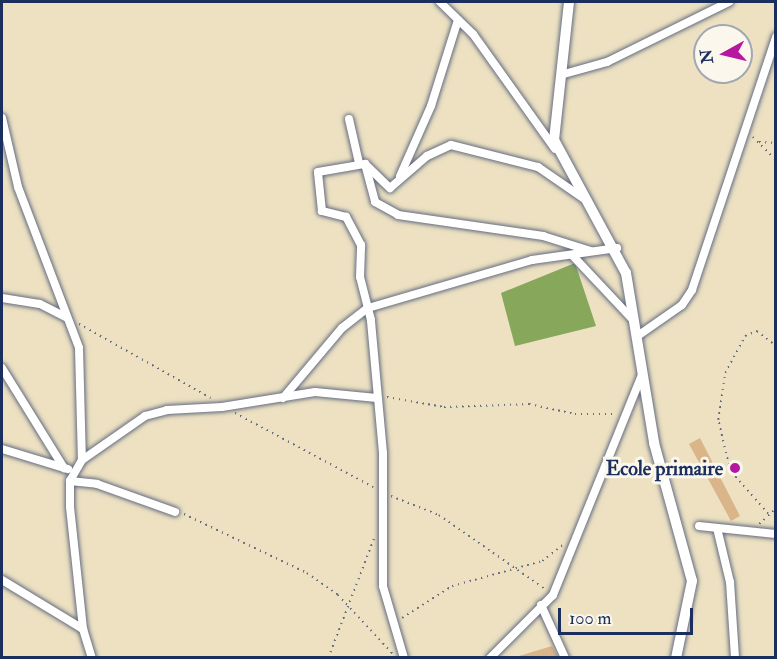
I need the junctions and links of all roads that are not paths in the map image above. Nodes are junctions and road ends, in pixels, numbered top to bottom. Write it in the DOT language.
graph roads {
  1 [pos="440,2"];
  2 [pos="569,2"];
  3 [pos="729,2"];
  4 [pos="458,20"];
  5 [pos="776,37"];
  6 [pos="564,74"];
  7 [pos="2,118"];
  8 [pos="349,119"];
  9 [pos="560,157"];
  10 [pos="362,163"];
  11 [pos="395,184"];
  12 [pos="593,206"];
  13 [pos="617,248"];
  14 [pos="594,252"];
  15 [pos="573,256"];
  16 [pos="2,298"];
  17 [pos="368,309"];
  18 [pos="66,317"];
  19 [pos="638,329"];
  20 [pos="2,368"];
  21 [pos="645,369"];
  22 [pos="283,398"];
  23 [pos="377,398"];
  24 [pos="2,448"];
  25 [pos="82,460"];
  26 [pos="64,468"];
  27 [pos="74,471"];
  28 [pos="70,481"];
  29 [pos="176,512"];
  30 [pos="699,525"];
  31 [pos="717,528"];
  32 [pos="776,534"];
  33 [pos="3,585"];
  34 [pos="541,606"];
  35 [pos="82,629"];
  36 [pos="92,657"];
  37 [pos="404,657"];
  38 [pos="490,657"];
  39 [pos="565,657"];
  40 [pos="676,657"];
  41 [pos="735,657"];
  1 -- 4 [label="street"];
  2 -- 6 [label="street"];
  3 -- 6 [label="street"];
  4 -- 9 [label="street"];
  4 -- 11 [label="street"];
  5 -- 19 [label="street"];
  6 -- 9 [label="street"];
  7 -- 18 [label="street"];
  8 -- 10 [label="street"];
  9 -- 12 [label="street"];
  10 -- 11 [label="street"];
  10 -- 14 [label="street"];
  10 -- 17 [label="street"];
  11 -- 12 [label="street"];
  12 -- 13 [label="street"];
  13 -- 14 [label="street"];
  13 -- 19 [label="street"];
  14 -- 15 [label="street"];
  15 -- 17 [label="street"];
  15 -- 19 [label="street"];
  16 -- 18 [label="street"];
  17 -- 22 [label="street"];
  17 -- 23 [label="street"];
  18 -- 25 [label="street"];
  19 -- 21 [label="street"];
  20 -- 26 [label="street"];
  21 -- 34 [label="street"];
  21 -- 40 [label="street"];
  22 -- 23 [label="street"];
  22 -- 25 [label="street"];
  23 -- 37 [label="street"];
  24 -- 26 [label="street"];
  25 -- 27 [label="street"];
  26 -- 27 [label="street"];
  27 -- 28 [label="street"];
  28 -- 29 [label="street"];
  28 -- 35 [label="street"];
  30 -- 31 [label="street"];
  31 -- 32 [label="street"];
  31 -- 41 [label="street"];
  33 -- 35 [label="street"];
  34 -- 38 [label="street"];
  34 -- 39 [label="street"];
  35 -- 36 [label="street"];
}
